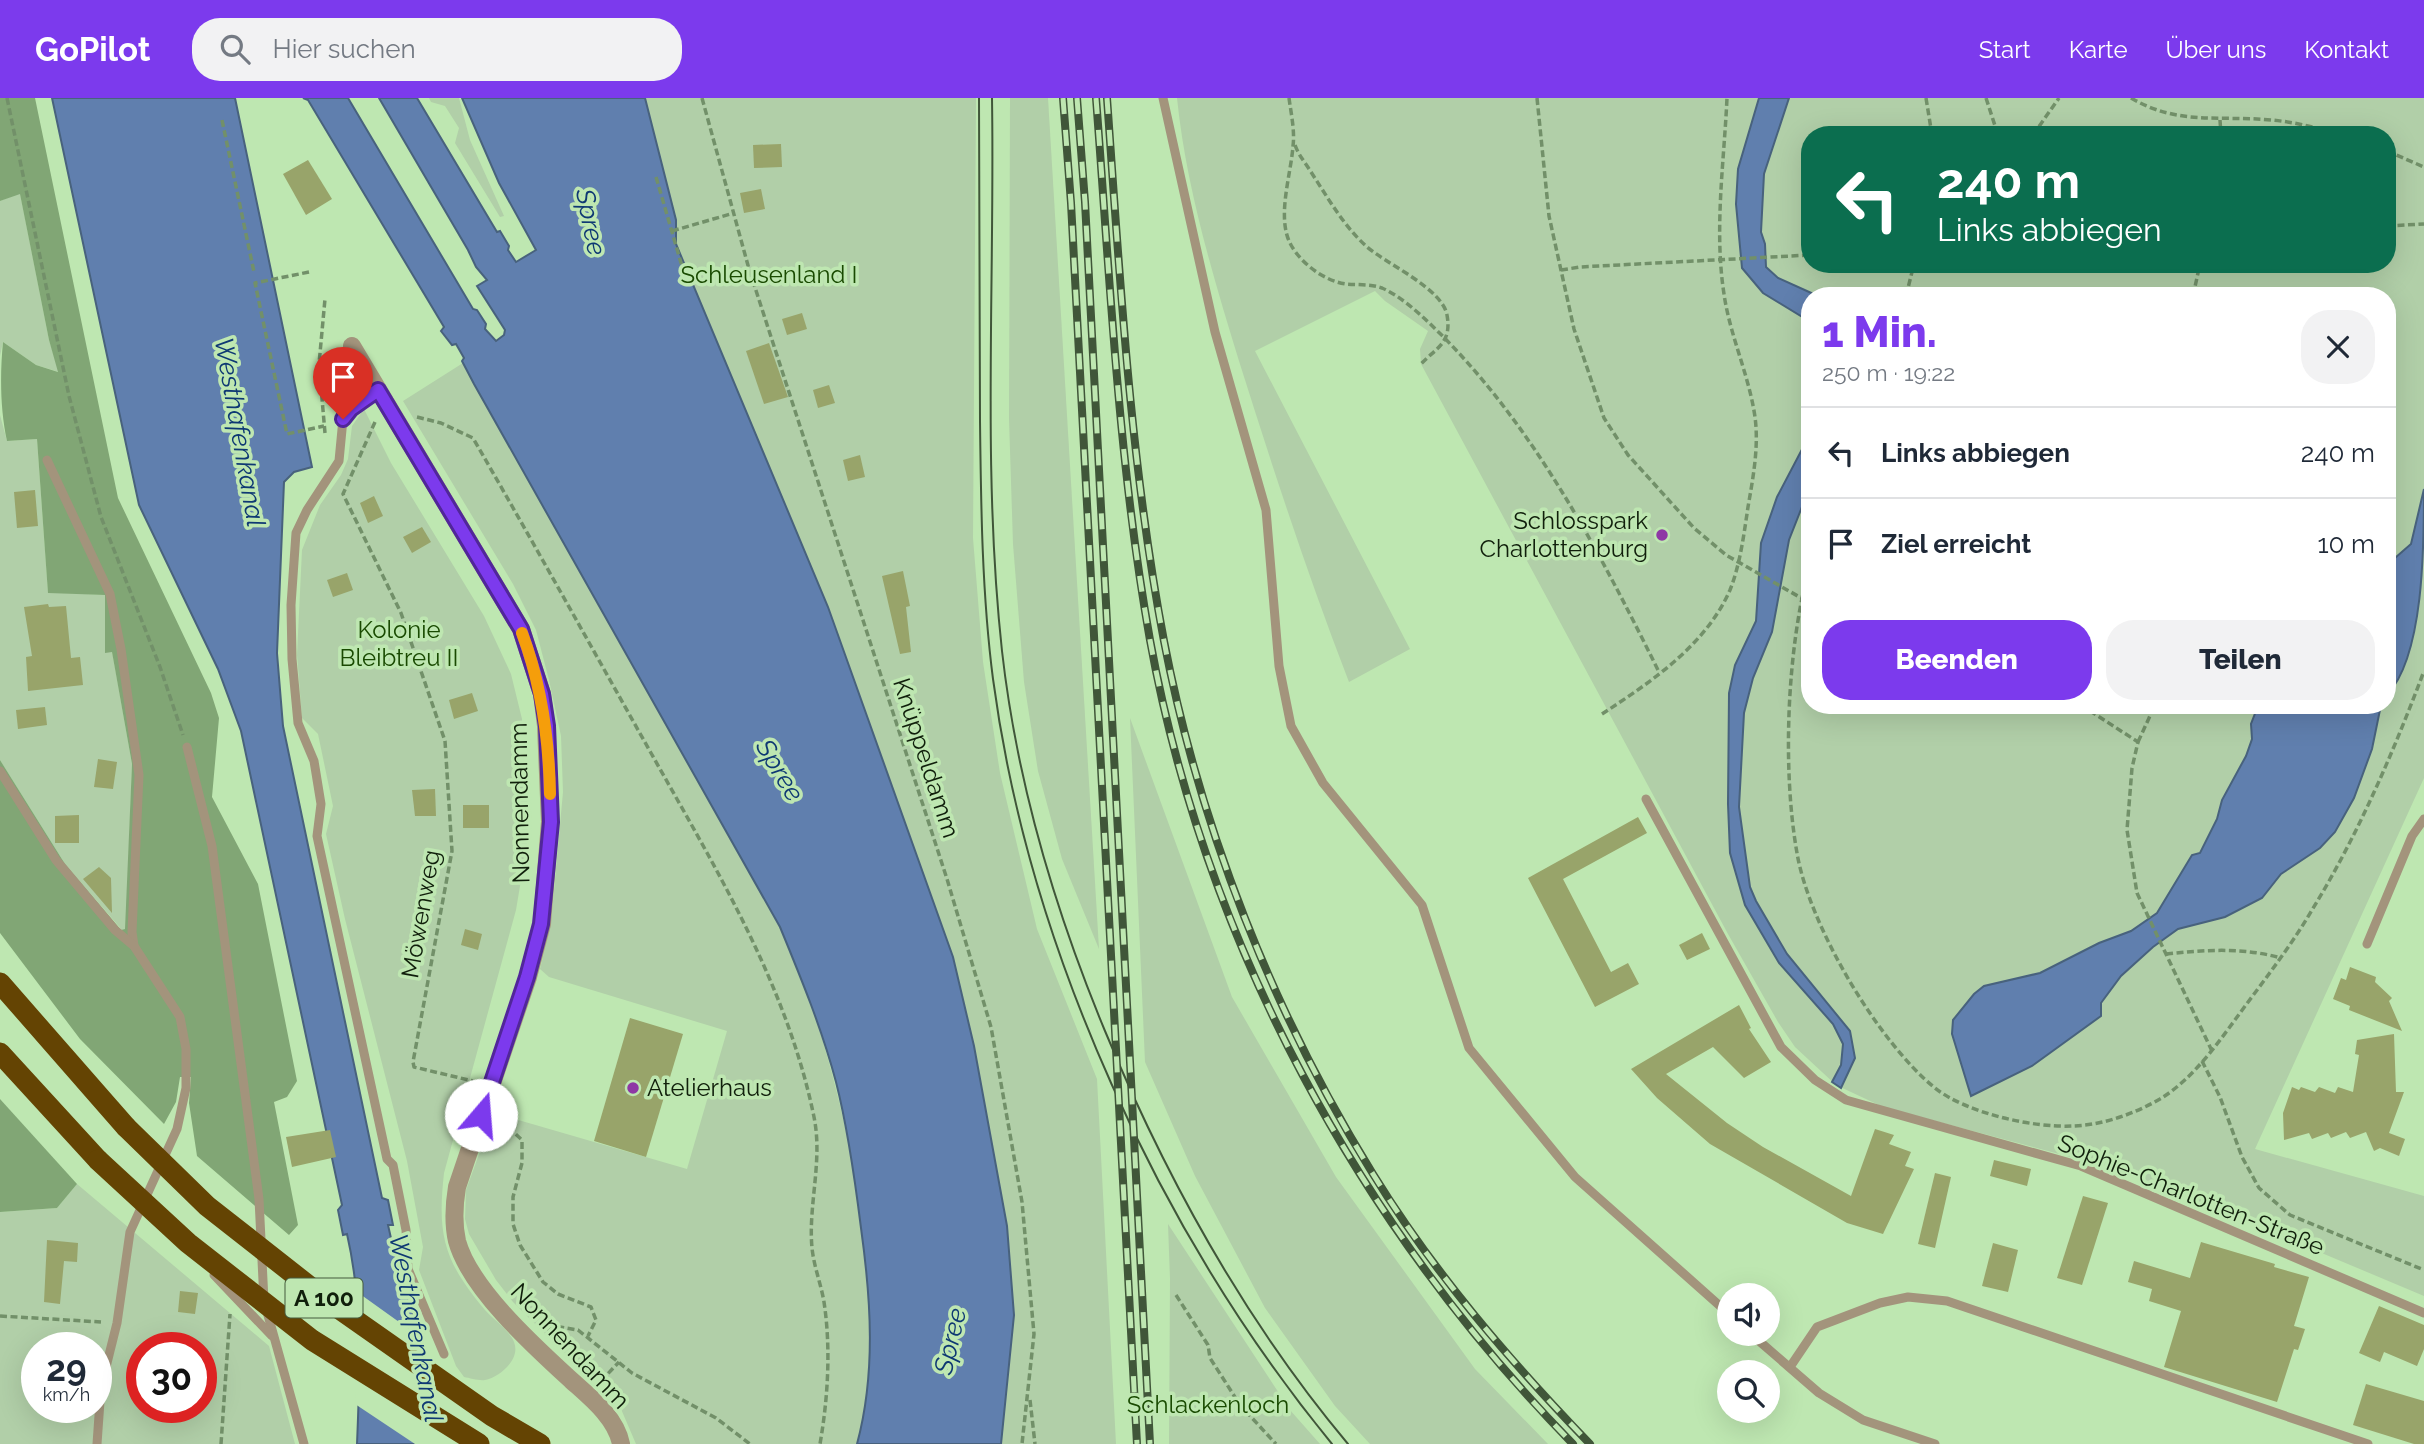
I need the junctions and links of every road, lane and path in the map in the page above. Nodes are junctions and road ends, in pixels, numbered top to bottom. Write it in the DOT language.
graph roads {
  1 [pos="7,98"];
  2 [pos="702,98"];
  3 [pos="1163,98"];
  4 [pos="1289,98"];
  5 [pos="1537,98"];
  6 [pos="1727,98"];
  7 [pos="1926,98"];
  8 [pos="1986,98"];
  9 [pos="2059,98"];
  10 [pos="2132,98"];
  11 [pos="222,120"];
  12 [pos="2220,120"];
  13 [pos="1930,126"];
  14 [pos="1995,126"];
  15 [pos="2039,126"];
  16 [pos="2220,126"];
  17 [pos="2298,126"];
  18 [pos="1294,143"];
  19 [pos="2396,155"];
  20 [pos="2424,167"];
  21 [pos="656,177"];
  22 [pos="734,213"];
  23 [pos="2424,224"];
  24 [pos="2396,226"];
  25 [pos="672,231"];
  26 [pos="1801,255"];
  27 [pos="1720,258"];
  28 [pos="1561,270"];
  29 [pos="254,272"];
  30 [pos="309,272"];
  31 [pos="686,280"];
  32 [pos="325,299"];
  33 [pos="1446,341"];
  34 [pos="352,346"];
  35 [pos="1421,364"];
  36 [pos="373,393"];
  37 [pos="396,419"];
  38 [pos="324,426"];
  39 [pos="47,460"];
  40 [pos="334,469"];
  41 [pos="1737,561"];
  42 [pos="1801,598"];
  43 [pos="2424,671"];
  44 [pos="1659,672"];
  45 [pos="1602,714"];
  46 [pos="2095,714"];
  47 [pos="2151,714"];
  48 [pos="2138,742"];
  49 [pos="187,747"];
  50 [pos="0,771"];
  51 [pos="1646,799"];
  52 [pos="2424,818"];
  53 [pos="2367,944"];
  54 [pos="134,946"];
  55 [pos="2166,954"];
  56 [pos="2281,958"];
  57 [pos="0,983"];
  58 [pos="2213,1051"];
  59 [pos="0,1053"];
  60 [pos="2202,1062"];
  61 [pos="474,1081"];
  62 [pos="481,1115"];
  63 [pos="144,1201"];
  64 [pos="2424,1270"];
  65 [pos="232,1293"];
  66 [pos="1176,1295"];
  67 [pos="1717,1303"];
  68 [pos="2424,1312"];
  69 [pos="0,1317"];
  70 [pos="117,1323"];
  71 [pos="588,1336"];
  72 [pos="273,1337"];
  73 [pos="530,1340"];
  74 [pos="1765,1346"];
  75 [pos="444,1354"];
  76 [pos="619,1362"];
  77 [pos="1790,1367"];
  78 [pos="1029,1395"];
  79 [pos="588,1396"];
  80 [pos="97,1444"];
  81 [pos="221,1444"];
  82 [pos="304,1444"];
  83 [pos="479,1444"];
  84 [pos="540,1444"];
  85 [pos="621,1444"];
  86 [pos="750,1444"];
  87 [pos="820,1444"];
  88 [pos="1022,1444"];
  89 [pos="1035,1444"];
  90 [pos="1276,1444"];
  91 [pos="1935,1444"];
  92 [pos="2368,1444"];
  1 -- 49 [label="path"];
  2 -- 22 [label="path, Knüppeldamm"];
  3 -- 67 [label="lane"];
  4 -- 18 [label="path"];
  5 -- 28 [label="path"];
  6 -- 27 [label="path"];
  7 -- 13 [label="path"];
  8 -- 14 [label="path"];
  9 -- 15 [label="path"];
  10 -- 12 [label="path"];
  11 -- 29 [label="path"];
  12 -- 16 [label="path"];
  12 -- 17 [label="path"];
  18 -- 33 [label="path"];
  18 -- 33 [label="path"];
  19 -- 20 [label="path"];
  21 -- 25 [label="path"];
  22 -- 25 [label="path"];
  22 -- 78 [label="path, Knüppeldamm"];
  23 -- 24 [label="path"];
  25 -- 31 [label="path"];
  26 -- 27 [label="path"];
  27 -- 28 [label="path"];
  27 -- 41 [label="path"];
  28 -- 41 [label="path"];
  30 -- 38 [label="path"];
  32 -- 38 [label="path"];
  33 -- 35 [label="path"];
  33 -- 44 [label="path"];
  34 -- 36 [label="street, Nonnendamm"];
  36 -- 37 [label="street, Nonnendamm"];
  36 -- 40 [label="lane"];
  36 -- 61 [label="path, Möwenweg"];
  37 -- 62 [label="street, Nonnendamm"];
  37 -- 87 [label="path"];
  38 -- 40 [label="path"];
  39 -- 54 [label="lane"];
  40 -- 75 [label="lane"];
  41 -- 42 [label="path"];
  41 -- 44 [label="path"];
  42 -- 60 [label="path"];
  43 -- 56 [label="path"];
  44 -- 45 [label="path"];
  46 -- 48 [label="path"];
  47 -- 48 [label="path"];
  48 -- 55 [label="path"];
  49 -- 72 [label="lane"];
  50 -- 54 [label="lane"];
  51 -- 68 [label="lane, Sophie-Charlotten-Straße"];
  52 -- 53 [label="lane"];
  54 -- 63 [label="lane"];
  55 -- 56 [label="path"];
  55 -- 58 [label="path"];
  56 -- 58 [label="path"];
  57 -- 84 [label="highway, A 100, bridge"];
  58 -- 60 [label="path"];
  59 -- 83 [label="highway, A 100, bridge"];
  60 -- 64 [label="path"];
  62 -- 71 [label="path"];
  62 -- 73 [label="street, Nonnendamm"];
  63 -- 65 [label="lane"];
  63 -- 70 [label="lane"];
  65 -- 72 [label="lane"];
  65 -- 81 [label="path"];
  66 -- 90 [label="path"];
  69 -- 70 [label="path"];
  70 -- 80 [label="lane"];
  71 -- 73 [label="path"];
  71 -- 76 [label="path"];
  72 -- 82 [label="lane"];
  73 -- 79 [label="street, Nonnendamm"];
  74 -- 77 [label="lane"];
  76 -- 79 [label="path"];
  76 -- 86 [label="path"];
  77 -- 91 [label="lane"];
  77 -- 92 [label="lane"];
  78 -- 88 [label="path, Knüppeldamm"];
  78 -- 89 [label="path"];
  79 -- 85 [label="street, Nonnendamm"];
}
